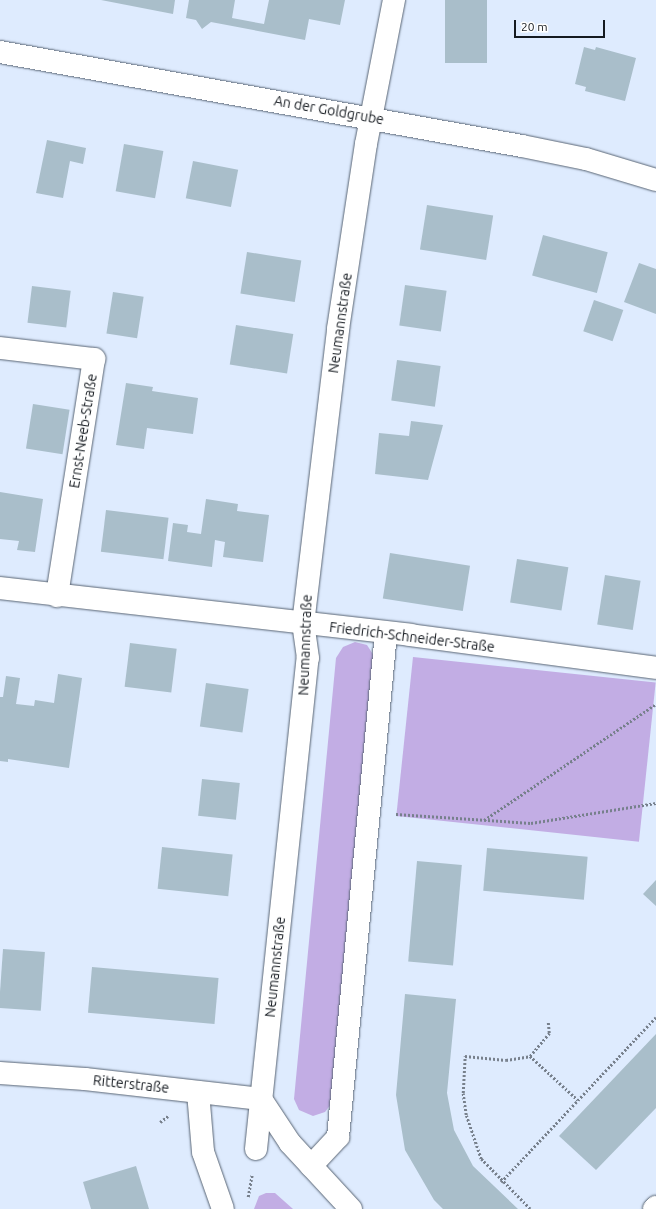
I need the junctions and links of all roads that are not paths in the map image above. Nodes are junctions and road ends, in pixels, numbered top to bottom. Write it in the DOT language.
graph roads {
  1 [pos="394,0"];
  2 [pos="0,52"];
  3 [pos="371,118"];
  4 [pos="656,180"];
  5 [pos="0,348"];
  6 [pos="0,588"];
  7 [pos="57,596"];
  8 [pos="303,624"];
  9 [pos="386,633"];
  10 [pos="656,668"];
  11 [pos="0,1073"];
  12 [pos="198,1092"];
  13 [pos="261,1099"];
  14 [pos="256,1149"];
  15 [pos="311,1166"];
  16 [pos="223,1209"];
  17 [pos="350,1209"];
  1 -- 3 [label="street, Neumannstraße"];
  2 -- 3 [label="street, An der Goldgrube"];
  3 -- 4 [label="street, An der Goldgrube"];
  3 -- 8 [label="street, Neumannstraße"];
  5 -- 7 [label="street, Ernst-Neeb-Straße"];
  6 -- 7 [label="street, Friedrich-Schneider-Straße"];
  7 -- 8 [label="street, Friedrich-Schneider-Straße"];
  8 -- 9 [label="street, Friedrich-Schneider-Straße"];
  8 -- 13 [label="street, Neumannstraße"];
  9 -- 10 [label="street, Friedrich-Schneider-Straße"];
  9 -- 15 [label="street"];
  11 -- 12 [label="street, Ritterstraße"];
  12 -- 13 [label="street, Ritterstraße"];
  12 -- 16 [label="street"];
  13 -- 14 [label="street, Neumannstraße"];
  13 -- 15 [label="street"];
  15 -- 17 [label="street"];
}
